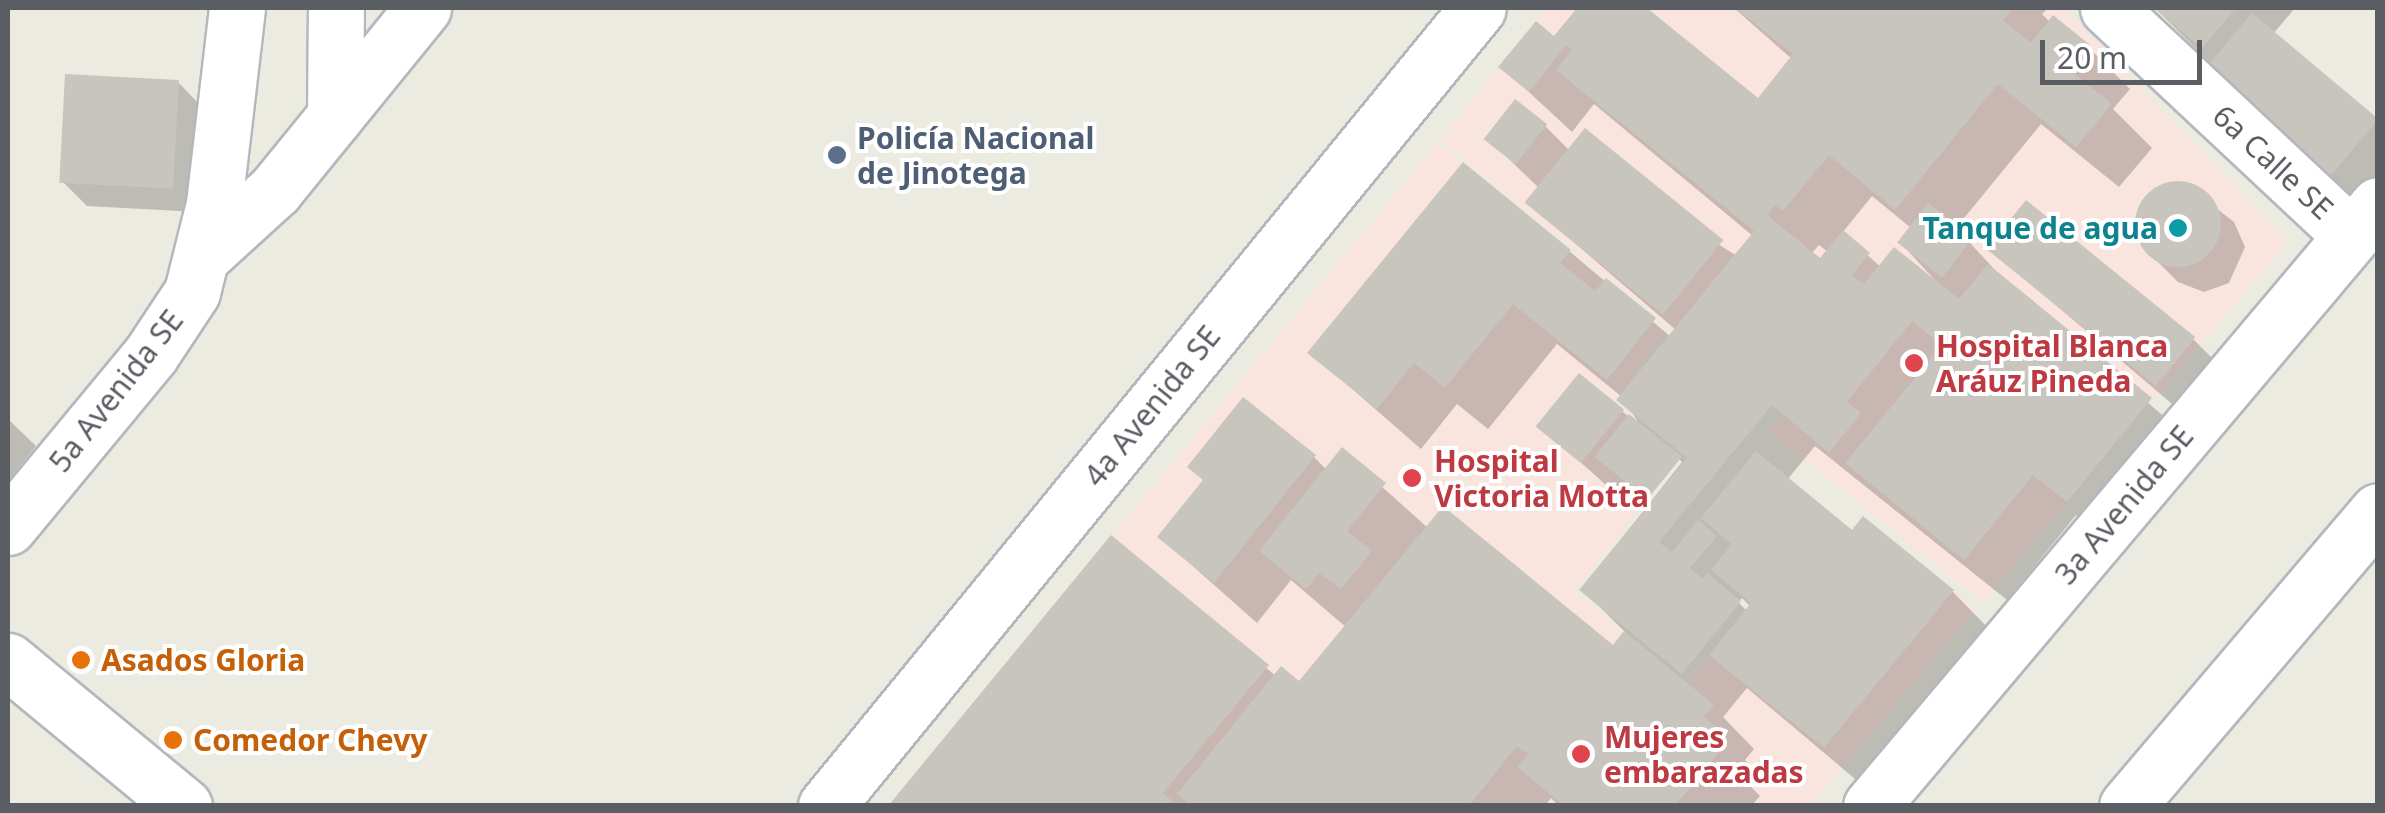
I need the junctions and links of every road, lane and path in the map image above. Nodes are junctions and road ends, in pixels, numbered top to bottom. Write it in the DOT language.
graph roads {
  1 [pos="237,8"];
  2 [pos="336,8"];
  3 [pos="423,8"];
  4 [pos="1478,8"];
  5 [pos="2108,8"];
  6 [pos="335,116"];
  7 [pos="2364,220"];
  8 [pos="205,254"];
  9 [pos="2378,511"];
  10 [pos="8,527"];
  11 [pos="8,661"];
  12 [pos="184,806"];
  13 [pos="826,806"];
  14 [pos="1871,806"];
  15 [pos="2126,806"];
  1 -- 8 [label="street, 5a Avenida SE"];
  2 -- 6 [label="street"];
  3 -- 6 [label="street"];
  4 -- 13 [label="street, 4a Avenida SE"];
  5 -- 7 [label="street, 6a Calle SE"];
  6 -- 8 [label="street"];
  7 -- 14 [label="street, 3a Avenida SE"];
  8 -- 10 [label="street, 5a Avenida SE"];
  9 -- 15 [label="street"];
  11 -- 12 [label="street"];
}
